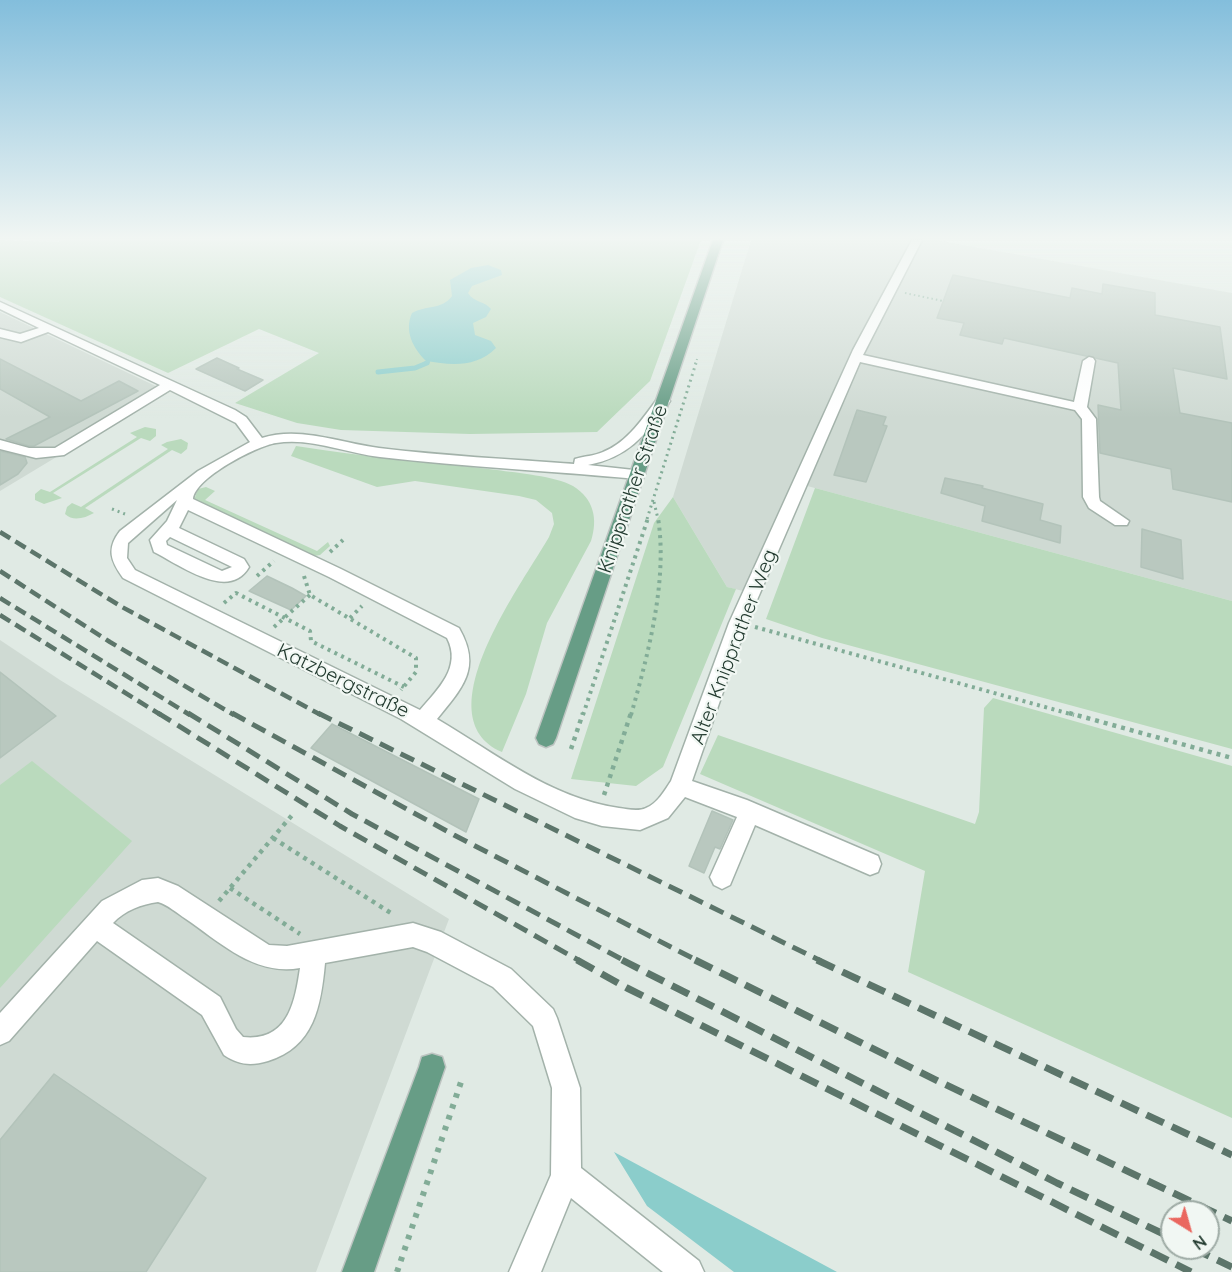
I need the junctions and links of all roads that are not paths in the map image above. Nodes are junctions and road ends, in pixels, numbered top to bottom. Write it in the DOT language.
graph roads {
  1 [pos="698,299"];
  2 [pos="885,299"];
  3 [pos="0,305"];
  4 [pos="50,328"];
  5 [pos="0,333"];
  6 [pos="856,357"];
  7 [pos="1089,361"];
  8 [pos="170,384"];
  9 [pos="663,401"];
  10 [pos="1080,407"];
  11 [pos="258,443"];
  12 [pos="0,444"];
  13 [pos="546,466"];
  14 [pos="638,474"];
  15 [pos="191,485"];
  16 [pos="185,501"];
  17 [pos="1121,521"];
  18 [pos="168,529"];
  19 [pos="423,721"];
  20 [pos="546,738"];
  21 [pos="680,786"];
  22 [pos="750,812"];
  23 [pos="870,864"];
  24 [pos="722,877"];
  25 [pos="95,926"];
  26 [pos="308,945"];
  27 [pos="0,1032"];
  28 [pos="432,1067"];
  29 [pos="567,1175"];
  30 [pos="358,1272"];
  31 [pos="525,1272"];
  32 [pos="688,1272"];
  1 -- 9 [label="main road, Knipprather Straße"];
  2 -- 6 [label="street, Alter Knipprather Weg"];
  3 -- 4 [label="street"];
  4 -- 5 [label="street"];
  4 -- 8 [label="street"];
  6 -- 10 [label="street"];
  6 -- 21 [label="street, Alter Knipprather Weg"];
  7 -- 10 [label="street"];
  8 -- 11 [label="street"];
  8 -- 12 [label="street"];
  9 -- 13 [label="street, Katzbergstraße"];
  9 -- 14 [label="main road, Knipprather Straße"];
  10 -- 17 [label="street"];
  11 -- 13 [label="street, Katzbergstraße"];
  11 -- 15 [label="street, Katzbergstraße"];
  13 -- 14 [label="street, Katzbergstraße"];
  14 -- 20 [label="main road, Knipprather Straße"];
  15 -- 16 [label="street"];
  15 -- 19 [label="street, Katzbergstraße"];
  16 -- 18 [label="street"];
  16 -- 19 [label="street, Katzbergstraße"];
  18 -- 18 [label="street"];
  19 -- 21 [label="street, Alter Knipprather Weg"];
  21 -- 22 [label="street"];
  22 -- 23 [label="street"];
  22 -- 24 [label="street"];
  25 -- 26 [label="street"];
  25 -- 26 [label="street"];
  25 -- 27 [label="street"];
  26 -- 29 [label="street"];
  28 -- 30 [label="main road"];
  29 -- 31 [label="street"];
  29 -- 32 [label="street"];
}
